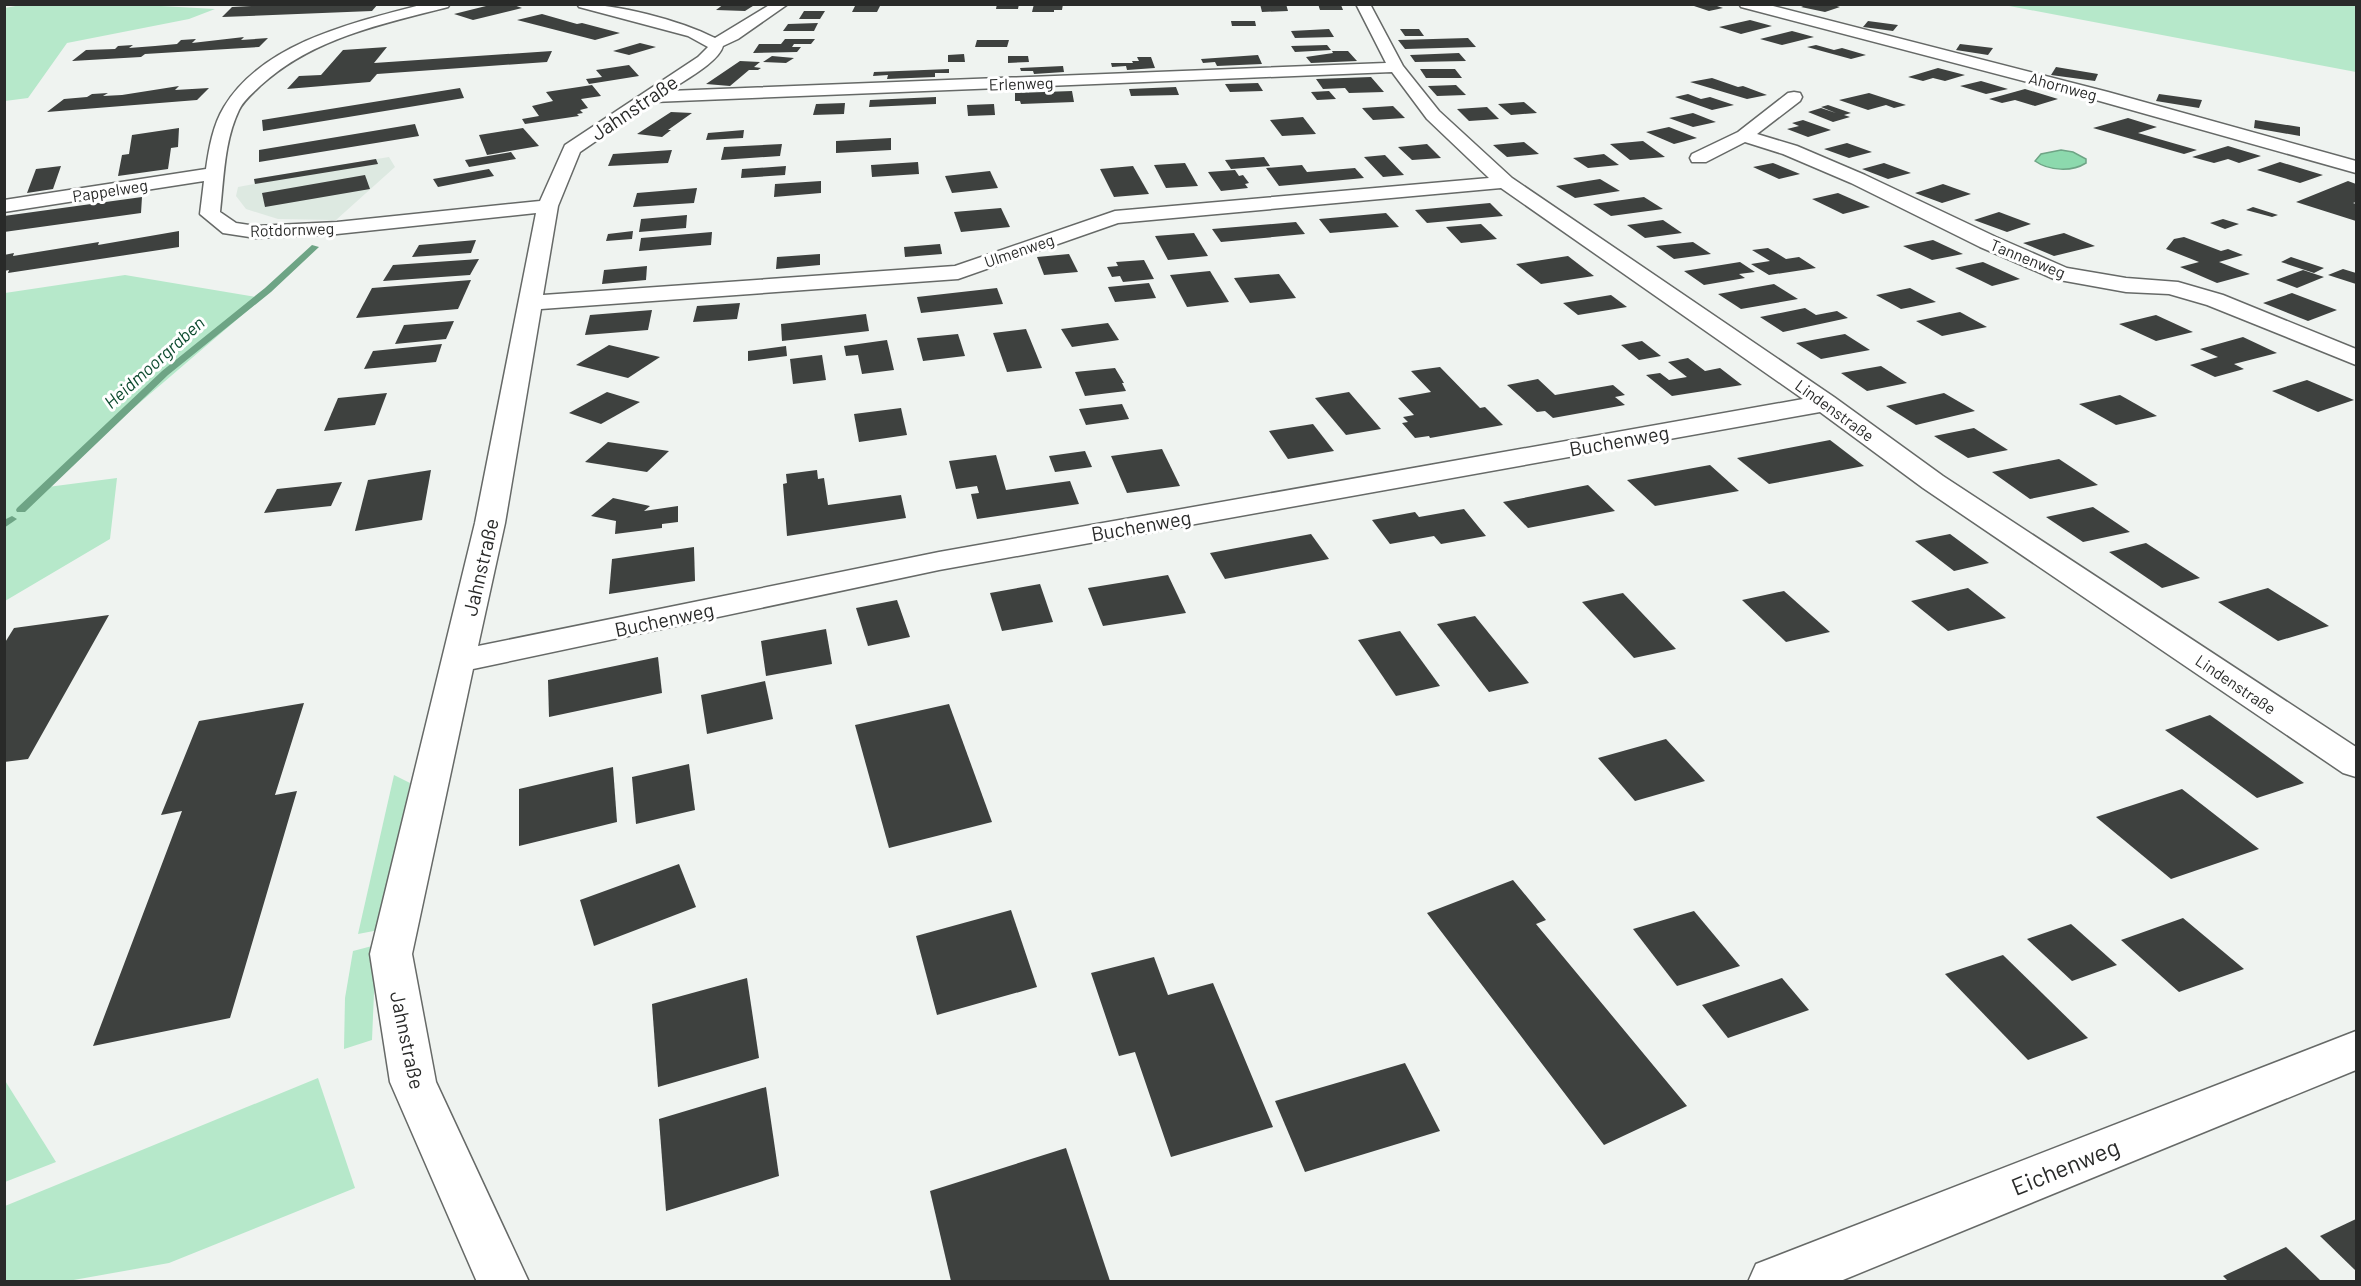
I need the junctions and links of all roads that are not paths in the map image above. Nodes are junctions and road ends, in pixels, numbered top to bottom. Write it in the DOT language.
graph roads {
  1 [pos="443,4"];
  2 [pos="584,4"];
  3 [pos="781,4"];
  4 [pos="1363,4"];
  5 [pos="1746,4"];
  6 [pos="1773,7"];
  7 [pos="715,44"];
  8 [pos="1396,67"];
  9 [pos="1794,97"];
  10 [pos="647,98"];
  11 [pos="1744,136"];
  12 [pos="1700,158"];
  13 [pos="2356,167"];
  14 [pos="216,173"];
  15 [pos="1505,182"];
  16 [pos="4,206"];
  17 [pos="548,206"];
  18 [pos="531,303"];
  19 [pos="2356,358"];
  20 [pos="1825,403"];
  21 [pos="459,661"];
  22 [pos="2356,764"];
  23 [pos="2356,1050"];
  24 [pos="503,1281"];
  25 [pos="1774,1281"];
  1 -- 14 [label="street, Rotdornweg"];
  2 -- 7 [label="street"];
  3 -- 7 [label="street"];
  4 -- 8 [label="street, Lindenstraße"];
  5 -- 6 [label="street, Ahornweg"];
  6 -- 13 [label="street, Ahornweg"];
  7 -- 10 [label="street, Jahnstraße"];
  8 -- 10 [label="street, Erlenweg"];
  8 -- 15 [label="street, Lindenstraße"];
  9 -- 11 [label="street"];
  10 -- 17 [label="street, Jahnstraße"];
  11 -- 12 [label="street"];
  11 -- 19 [label="street, Tannenweg"];
  14 -- 16 [label="street, Pappelweg"];
  14 -- 17 [label="street, Rotdornweg"];
  15 -- 18 [label="street, Ulmenweg"];
  15 -- 20 [label="street, Lindenstraße"];
  17 -- 18 [label="street, Jahnstraße"];
  18 -- 21 [label="street, Jahnstraße"];
  20 -- 21 [label="street, Buchenweg"];
  20 -- 22 [label="street, Lindenstraße"];
  21 -- 24 [label="street, Jahnstraße"];
  23 -- 25 [label="street, Eichenweg"];
}
